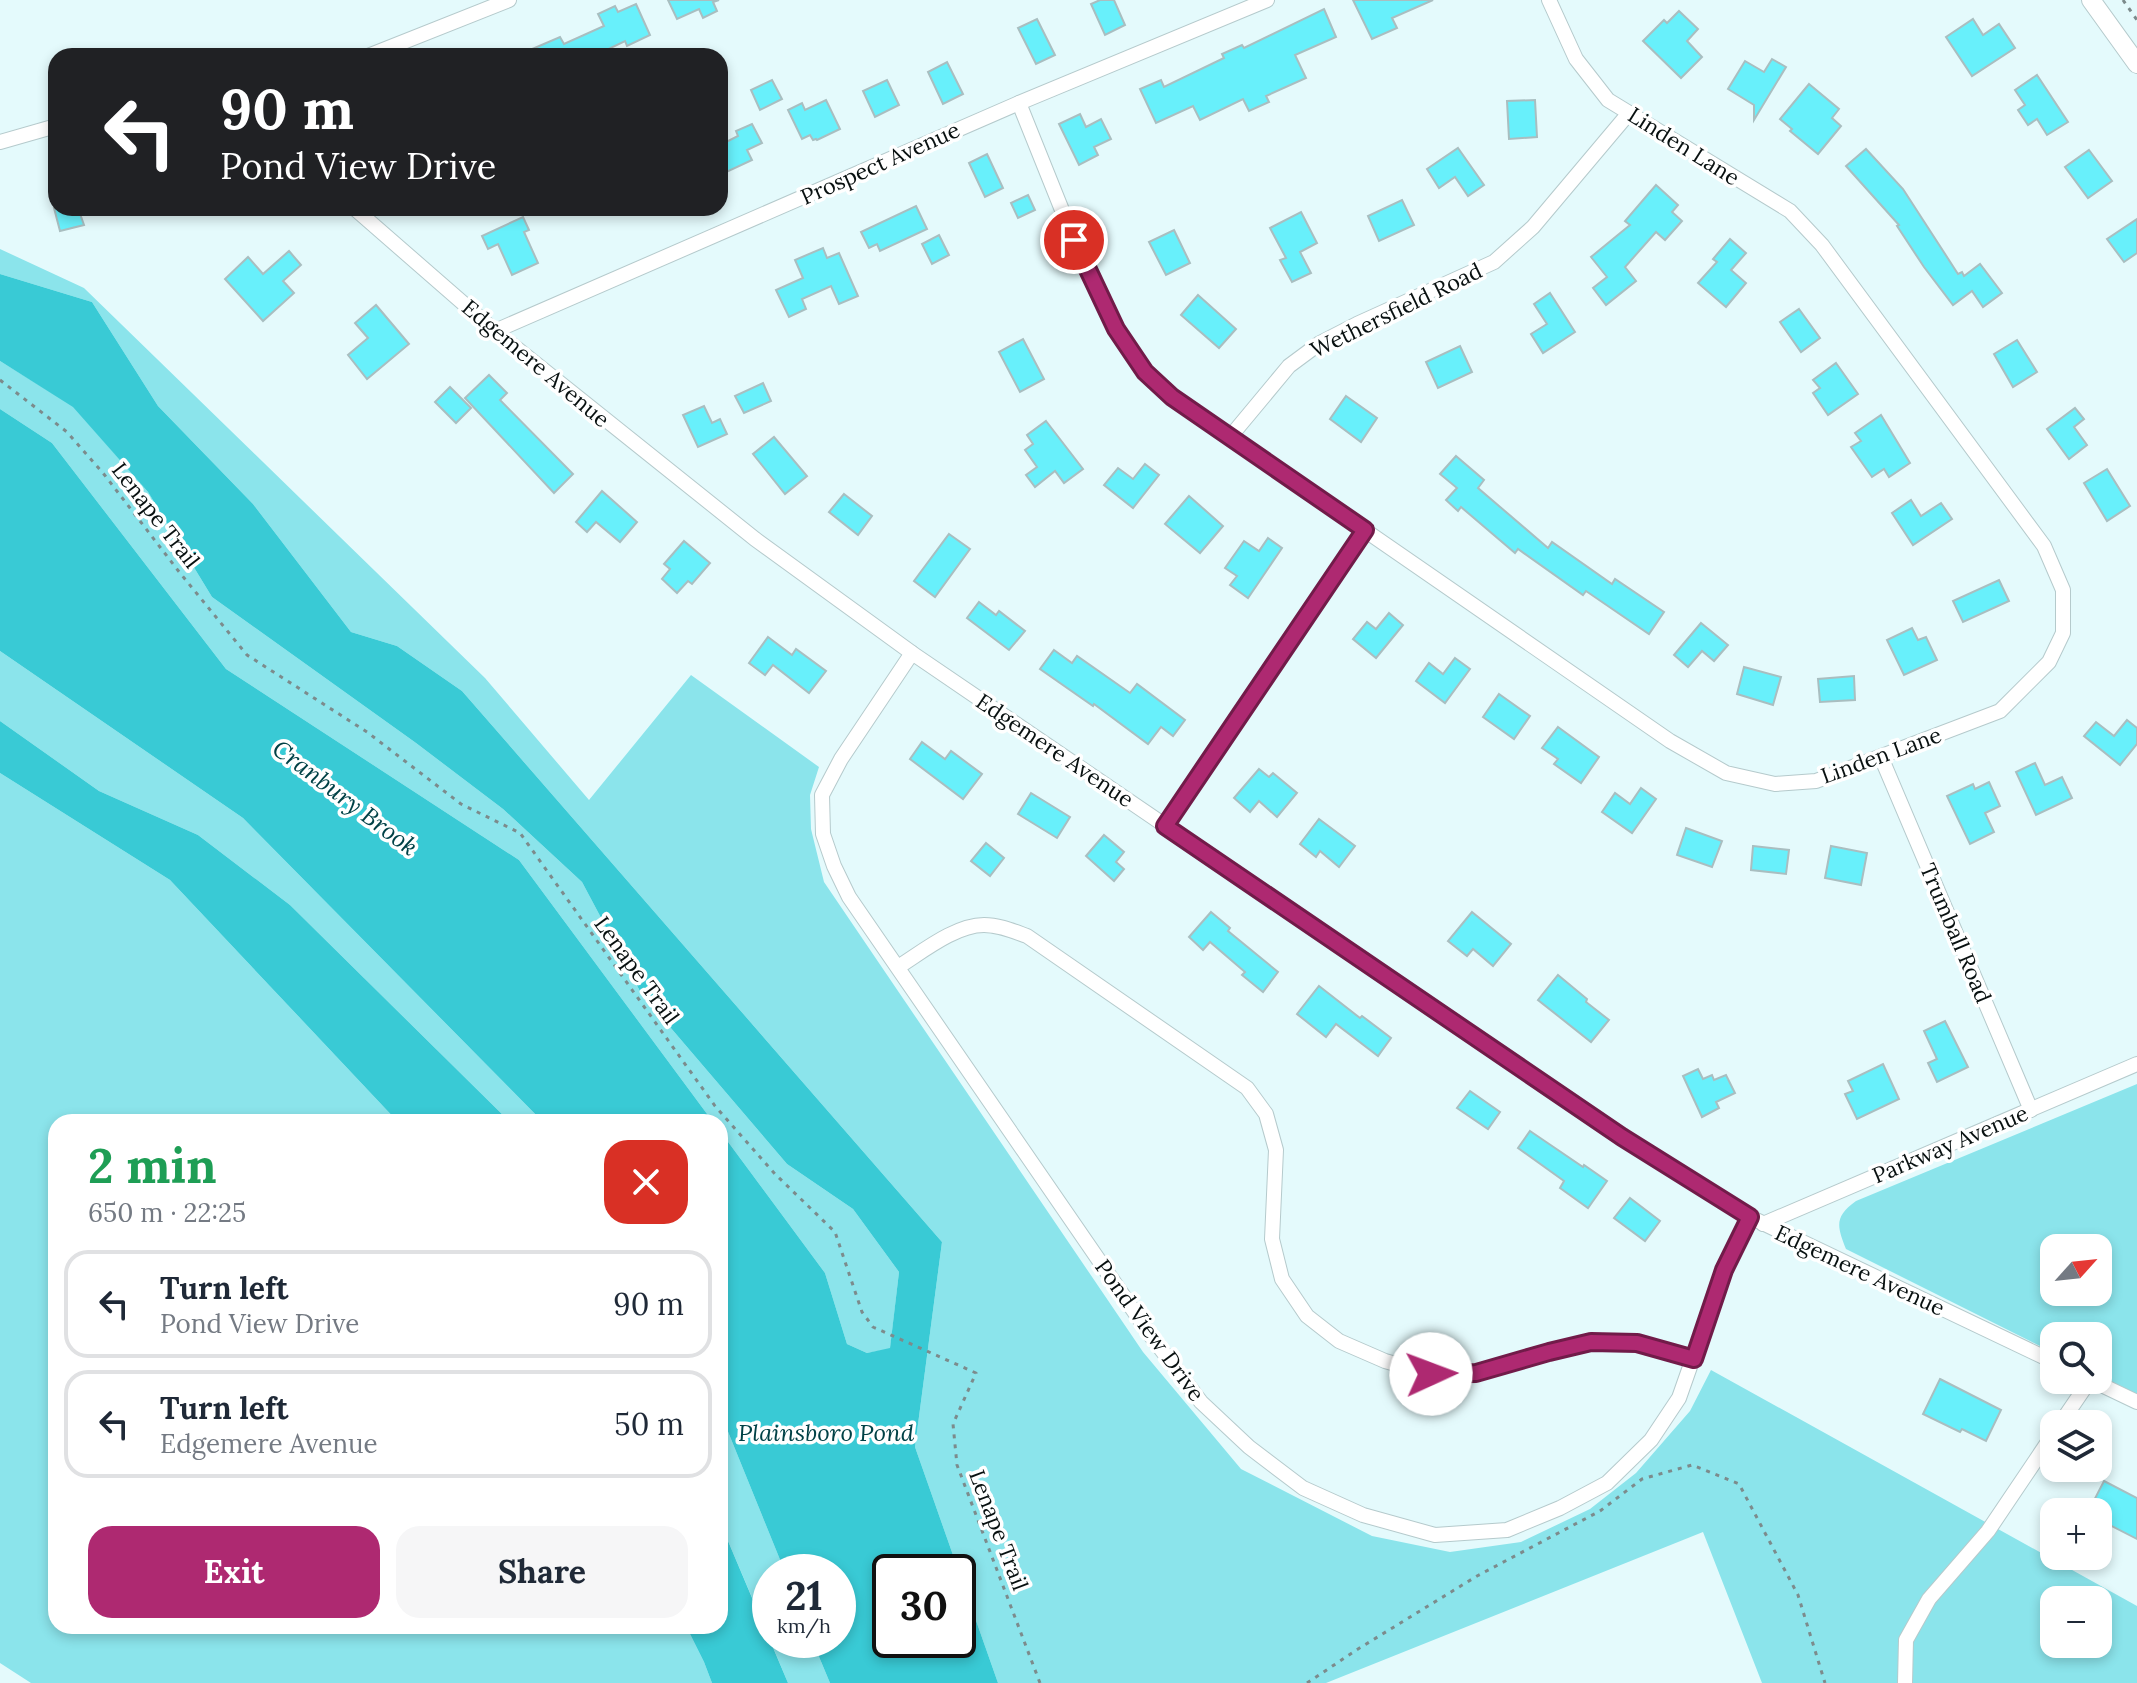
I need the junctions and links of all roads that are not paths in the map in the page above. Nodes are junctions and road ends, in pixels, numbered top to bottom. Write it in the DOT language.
graph roads {
  1 [pos="509,0"];
  2 [pos="1267,0"];
  3 [pos="1549,0"];
  4 [pos="2091,0"];
  5 [pos="388,48"];
  6 [pos="2134,54"];
  7 [pos="1019,103"];
  8 [pos="1629,113"];
  9 [pos="48,128"];
  10 [pos="0,142"];
  11 [pos="363,216"];
  12 [pos="495,331"];
  13 [pos="1230,437"];
  14 [pos="1365,530"];
  15 [pos="912,653"];
  16 [pos="1881,757"];
  17 [pos="1165,826"];
  18 [pos="898,967"];
  19 [pos="2137,1064"];
  20 [pos="2031,1110"];
  21 [pos="1757,1220"];
  22 [pos="2040,1355"];
  23 [pos="1694,1359"];
  24 [pos="2112,1390"];
  25 [pos="2137,1402"];
  26 [pos="2040,1454"];
  27 [pos="1905,1683"];
  1 -- 5 [label="street"];
  2 -- 7 [label="street, Prospect Avenue"];
  3 -- 8 [label="street, Linden Lane"];
  4 -- 6 [label="street"];
  7 -- 12 [label="street, Prospect Avenue"];
  7 -- 13 [label="street, Linden Lane"];
  8 -- 13 [label="street, Wethersfield Road"];
  8 -- 16 [label="street, Linden Lane"];
  9 -- 10 [label="street"];
  11 -- 12 [label="street, Edgemere Avenue"];
  12 -- 15 [label="street, Edgemere Avenue"];
  13 -- 14 [label="street, Linden Lane"];
  14 -- 16 [label="street, Linden Lane"];
  14 -- 17 [label="street"];
  15 -- 17 [label="street, Edgemere Avenue"];
  15 -- 18 [label="street, Pond View Drive"];
  16 -- 20 [label="street, Trumball Road"];
  17 -- 21 [label="street, Edgemere Avenue"];
  18 -- 23 [label="street"];
  18 -- 23 [label="street, Pond View Drive"];
  19 -- 20 [label="street, Parkway Avenue"];
  20 -- 21 [label="street, Parkway Avenue"];
  21 -- 22 [label="street, Edgemere Avenue"];
  21 -- 23 [label="street, Pond View Drive"];
  24 -- 25 [label="street"];
  26 -- 27 [label="street"];
}
